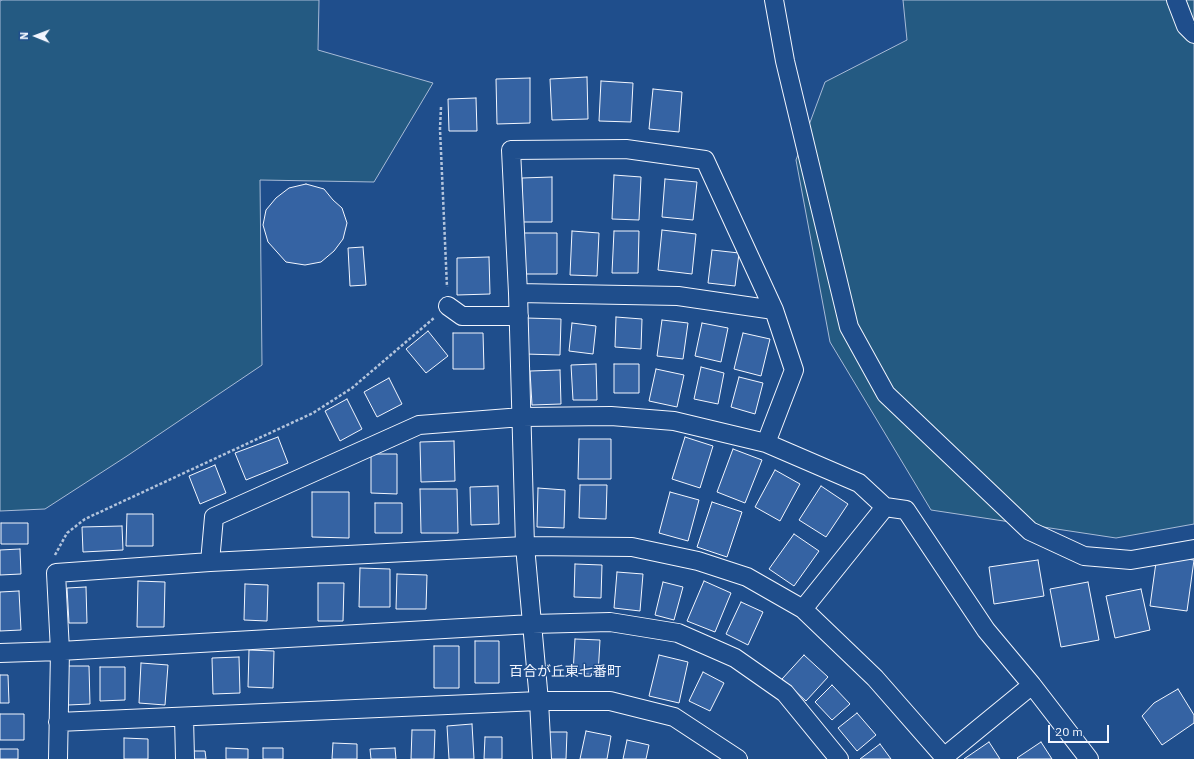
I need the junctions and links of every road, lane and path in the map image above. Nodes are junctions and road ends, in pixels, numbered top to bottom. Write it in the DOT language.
graph roads {
  1 [pos="774,0"];
  2 [pos="1176,0"];
  3 [pos="1194,34"];
  4 [pos="441,107"];
  5 [pos="518,293"];
  6 [pos="448,306"];
  7 [pos="774,310"];
  8 [pos="519,316"];
  9 [pos="522,416"];
  10 [pos="766,443"];
  11 [pos="885,507"];
  12 [pos="526,546"];
  13 [pos="1194,549"];
  14 [pos="210,562"];
  15 [pos="56,573"];
  16 [pos="803,609"];
  17 [pos="532,624"];
  18 [pos="60,651"];
  19 [pos="0,653"];
  20 [pos="1032,685"];
  21 [pos="539,701"];
  22 [pos="184,717"];
  23 [pos="58,722"];
  24 [pos="945,758"];
  25 [pos="58,759"];
  26 [pos="185,759"];
  27 [pos="542,759"];
  28 [pos="738,759"];
  29 [pos="838,759"];
  30 [pos="1089,759"];
  1 -- 13 [label="street"];
  2 -- 3 [label="street"];
  4 -- 6 [label="path"];
  5 -- 7 [label="street"];
  5 -- 7 [label="street"];
  5 -- 8 [label="street"];
  6 -- 8 [label="street"];
  6 -- 15 [label="path"];
  7 -- 10 [label="street"];
  8 -- 9 [label="street"];
  9 -- 10 [label="street"];
  9 -- 12 [label="street"];
  9 -- 14 [label="street"];
  10 -- 11 [label="street"];
  11 -- 16 [label="street"];
  11 -- 20 [label="street"];
  12 -- 14 [label="street"];
  12 -- 16 [label="street"];
  12 -- 17 [label="street"];
  14 -- 15 [label="street"];
  15 -- 18 [label="street"];
  16 -- 24 [label="street"];
  17 -- 18 [label="street"];
  17 -- 21 [label="street"];
  17 -- 29 [label="street"];
  18 -- 19 [label="street"];
  18 -- 23 [label="street"];
  20 -- 24 [label="street"];
  20 -- 30 [label="street"];
  21 -- 22 [label="street"];
  21 -- 27 [label="street"];
  21 -- 28 [label="street"];
  22 -- 23 [label="street"];
  22 -- 26 [label="street"];
  23 -- 25 [label="street"];
}
